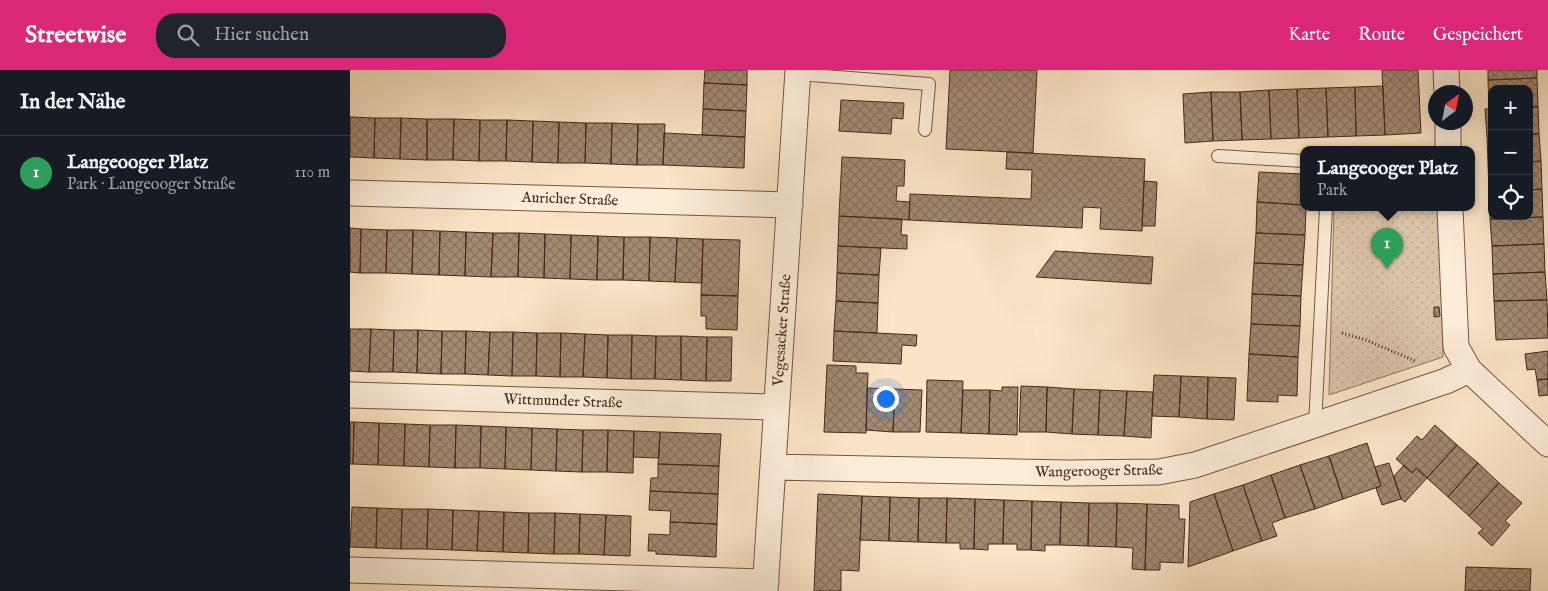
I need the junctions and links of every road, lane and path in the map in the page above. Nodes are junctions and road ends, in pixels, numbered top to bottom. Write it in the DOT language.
graph roads {
  1 [pos="1446,70"];
  2 [pos="798,72"];
  3 [pos="1447,85"];
  4 [pos="926,130"];
  5 [pos="1448,130"];
  6 [pos="1448,146"];
  7 [pos="1218,156"];
  8 [pos="1300,161"];
  9 [pos="350,193"];
  10 [pos="790,205"];
  11 [pos="1326,211"];
  12 [pos="1450,211"];
  13 [pos="1320,326"];
  14 [pos="1469,370"];
  15 [pos="1446,381"];
  16 [pos="350,394"];
  17 [pos="776,407"];
  18 [pos="1315,425"];
  19 [pos="1548,444"];
  20 [pos="773,467"];
  21 [pos="350,570"];
  22 [pos="766,586"];
  1 -- 3 [label="street"];
  2 -- 4 [label="lane"];
  2 -- 10 [label="street, Vegesacker Straße"];
  5 -- 6 [label="street"];
  7 -- 8 [label="lane"];
  9 -- 10 [label="street, Auricher Straße"];
  10 -- 17 [label="street, Vegesacker Straße"];
  11 -- 13 [label="lane"];
  12 -- 14 [label="street"];
  13 -- 15 [label="path"];
  13 -- 18 [label="lane"];
  14 -- 15 [label="street, Wangerooger Straße"];
  14 -- 19 [label="street"];
  15 -- 18 [label="street, Wangerooger Straße"];
  16 -- 17 [label="street, Wittmunder Straße"];
  17 -- 20 [label="street, Vegesacker Straße"];
  18 -- 20 [label="street, Wangerooger Straße"];
  20 -- 22 [label="street, Vegesacker Straße"];
  21 -- 22 [label="street"];
}
